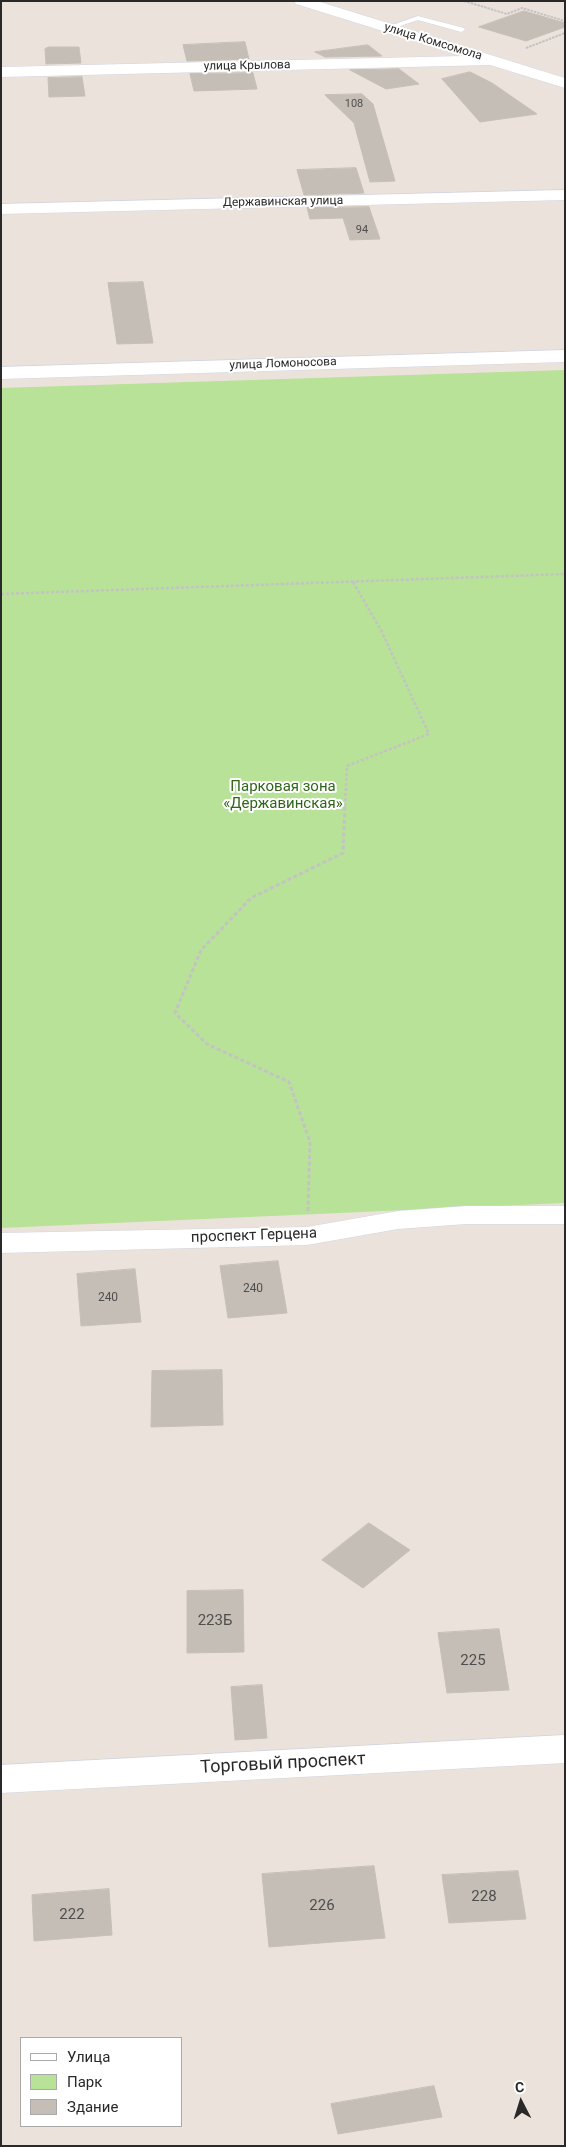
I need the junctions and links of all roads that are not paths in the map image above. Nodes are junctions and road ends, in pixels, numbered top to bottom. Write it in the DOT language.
graph roads {
  1 [pos="301,1"];
  2 [pos="388,28"];
  3 [pos="460,30"];
  4 [pos="492,60"];
  5 [pos="557,66"];
  6 [pos="1,72"];
  7 [pos="535,74"];
  8 [pos="565,83"];
  9 [pos="565,195"];
  10 [pos="1,209"];
  11 [pos="565,356"];
  12 [pos="1,373"];
  13 [pos="565,1215"];
  14 [pos="1,1243"];
  15 [pos="565,1749"];
  16 [pos="1,1779"];
  1 -- 2 [label="street, улица Комсомола"];
  2 -- 3 [label="lane"];
  2 -- 4 [label="street, улица Комсомола"];
  4 -- 6 [label="street, улица Крылова"];
  4 -- 7 [label="street, улица Комсомола"];
  5 -- 7 [label="street"];
  7 -- 8 [label="street, улица Комсомола"];
  9 -- 10 [label="street, Державинская улица"];
  11 -- 12 [label="street, улица Ломоносова"];
  13 -- 14 [label="street, проспект Герцена"];
  15 -- 16 [label="street, Торговый проспект"];
}
